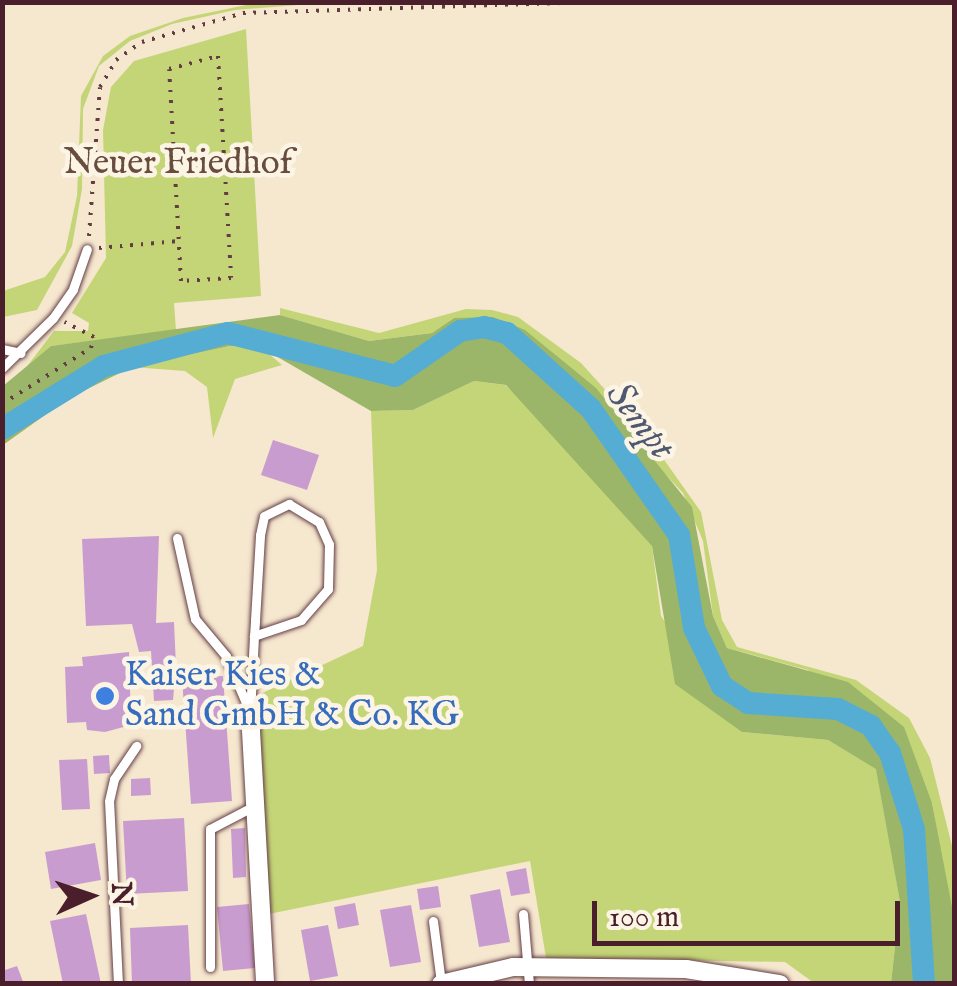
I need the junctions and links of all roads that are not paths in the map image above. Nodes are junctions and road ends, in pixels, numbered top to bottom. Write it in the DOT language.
graph roads {
  1 [pos="86,249"];
  2 [pos="2,349"];
  3 [pos="21,353"];
  4 [pos="2,368"];
  5 [pos="176,538"];
  6 [pos="254,636"];
  7 [pos="250,713"];
  8 [pos="136,746"];
  9 [pos="252,806"];
  10 [pos="523,914"];
  11 [pos="433,921"];
  12 [pos="210,967"];
  13 [pos="530,976"];
  14 [pos="618,976"];
  15 [pos="441,983"];
  16 [pos="118,984"];
  17 [pos="265,984"];
  18 [pos="780,984"];
  1 -- 3 [label="lane"];
  2 -- 3 [label="lane"];
  3 -- 4 [label="lane"];
  5 -- 7 [label="lane"];
  6 -- 6 [label="lane"];
  6 -- 7 [label="lane"];
  7 -- 9 [label="street"];
  8 -- 16 [label="lane"];
  9 -- 12 [label="lane"];
  9 -- 17 [label="street"];
  10 -- 13 [label="lane"];
  11 -- 15 [label="lane"];
  13 -- 14 [label="street"];
  13 -- 15 [label="street"];
  14 -- 18 [label="street"];
}
